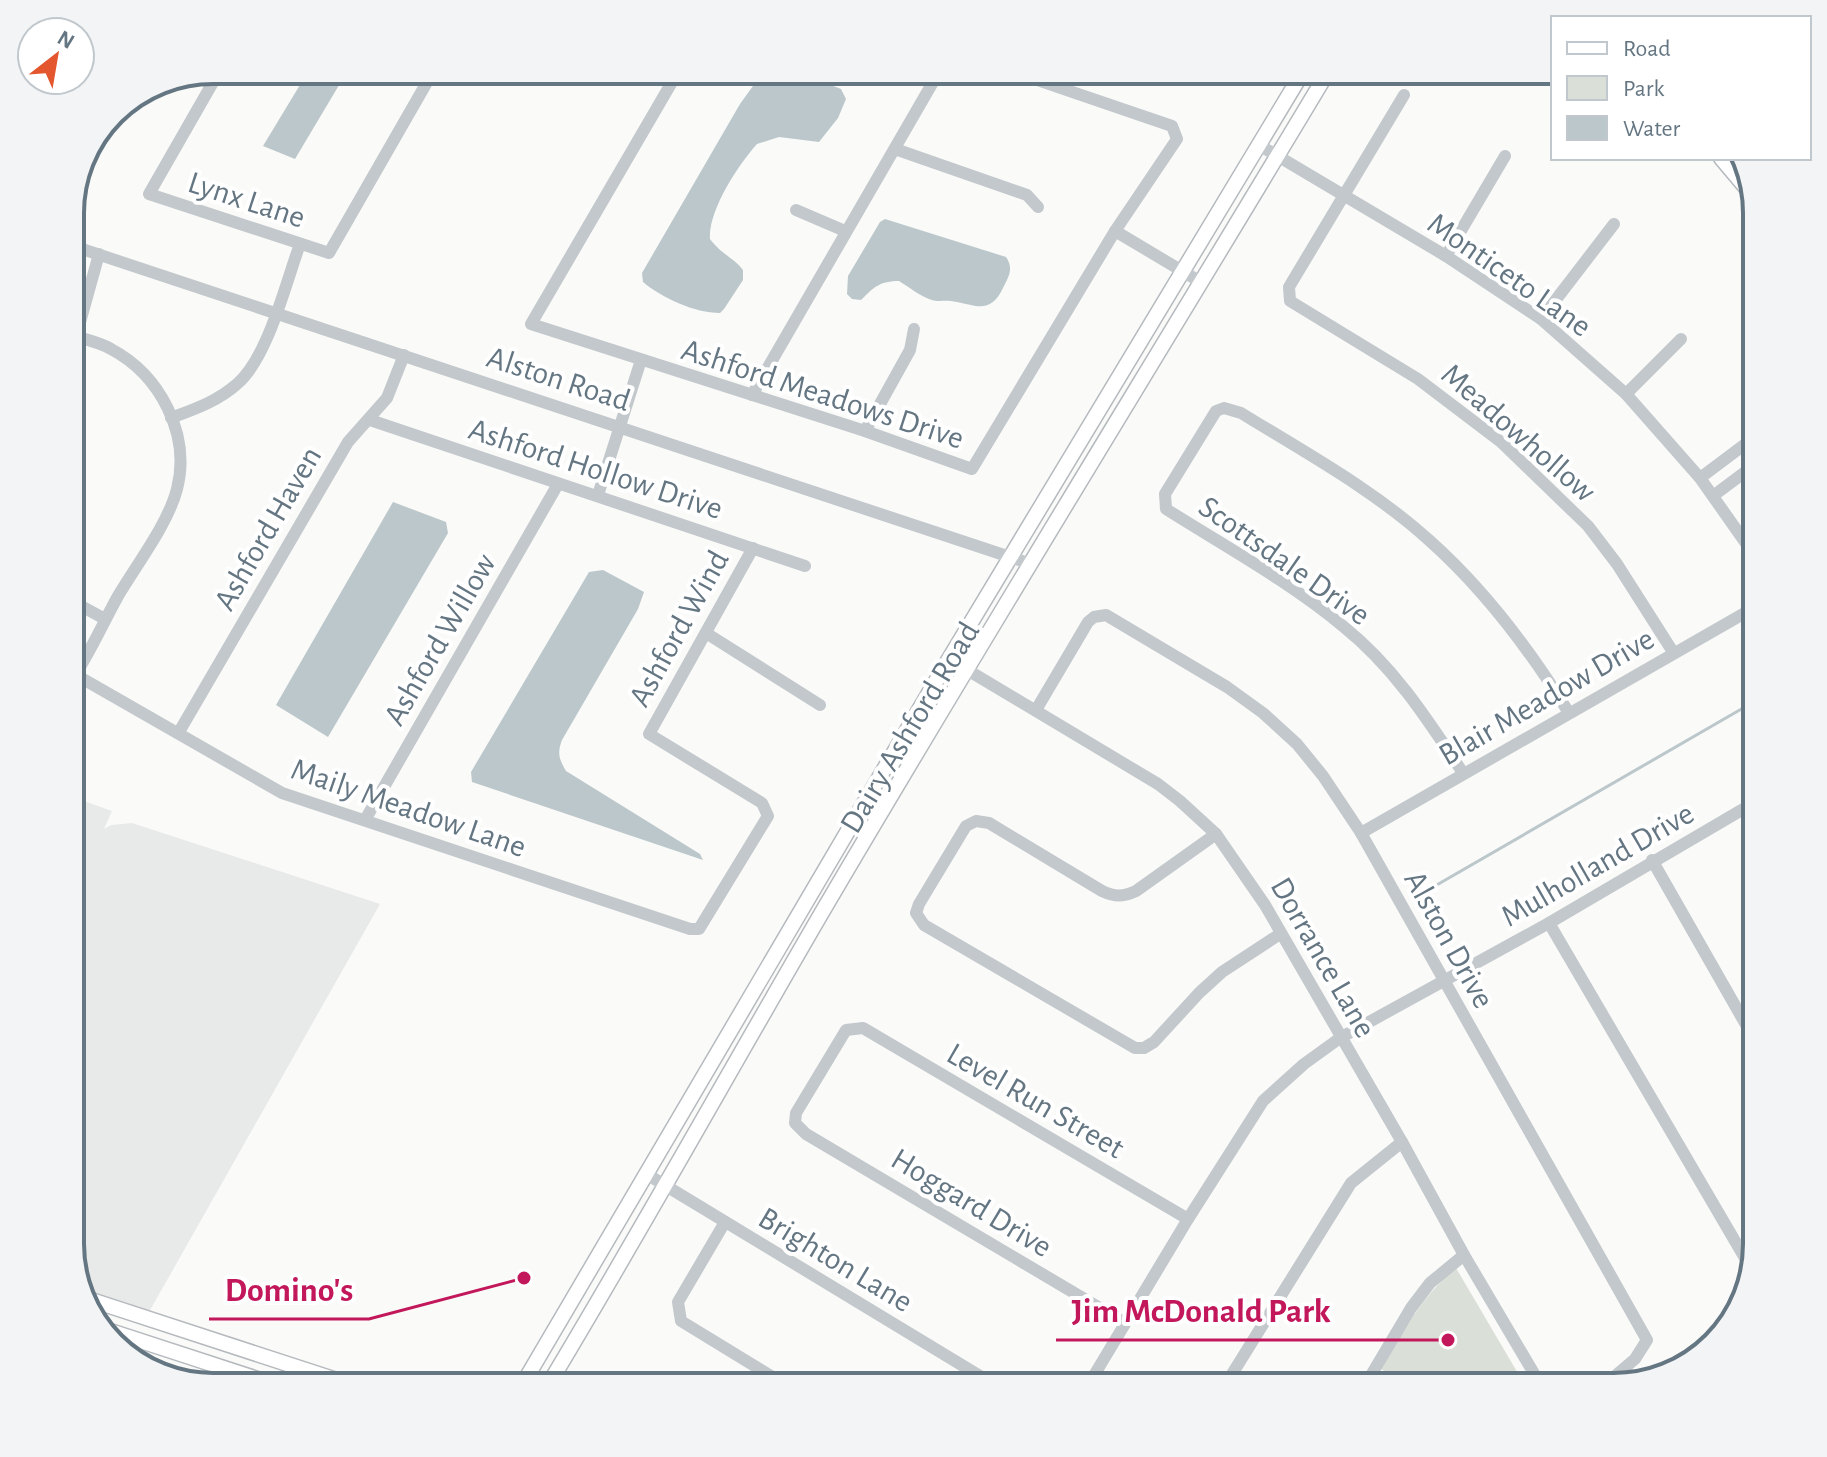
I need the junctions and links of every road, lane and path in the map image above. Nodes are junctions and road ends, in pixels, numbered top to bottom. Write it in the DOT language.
graph roads {
  1 [pos="212,84"];
  2 [pos="426,84"];
  3 [pos="671,84"];
  4 [pos="932,84"];
  5 [pos="1049,84"];
  6 [pos="1296,84"];
  7 [pos="1321,84"];
  8 [pos="1404,95"];
  9 [pos="1259,145"];
  10 [pos="895,149"];
  11 [pos="1277,156"];
  12 [pos="1505,156"];
  13 [pos="1723,160"];
  14 [pos="1737,177"];
  15 [pos="1343,197"];
  16 [pos="1038,207"];
  17 [pos="796,210"];
  18 [pos="1614,224"];
  19 [pos="845,231"];
  20 [pos="1115,231"];
  21 [pos="300,244"];
  22 [pos="84,249"];
  23 [pos="99,254"];
  24 [pos="1446,256"];
  25 [pos="1182,271"];
  26 [pos="1199,281"];
  27 [pos="84,301"];
  28 [pos="275,313"];
  29 [pos="1541,319"];
  30 [pos="914,329"];
  31 [pos="84,339"];
  32 [pos="1681,339"];
  33 [pos="404,355"];
  34 [pos="641,360"];
  35 [pos="1626,394"];
  36 [pos="752,395"];
  37 [pos="171,418"];
  38 [pos="370,420"];
  39 [pos="620,426"];
  40 [pos="865,431"];
  41 [pos="1743,446"];
  42 [pos="1743,474"];
  43 [pos="1700,478"];
  44 [pos="558,484"];
  45 [pos="598,495"];
  46 [pos="1713,496"];
  47 [pos="1743,539"];
  48 [pos="753,548"];
  49 [pos="1011,557"];
  50 [pos="1031,564"];
  51 [pos="805,566"];
  52 [pos="84,608"];
  53 [pos="1743,614"];
  54 [pos="105,619"];
  55 [pos="706,633"];
  56 [pos="1673,652"];
  57 [pos="84,658"];
  58 [pos="949,659"];
  59 [pos="968,670"];
  60 [pos="84,684"];
  61 [pos="820,705"];
  62 [pos="1036,710"];
  63 [pos="1569,713"];
  64 [pos="179,732"];
  65 [pos="1463,773"];
  66 [pos="1743,809"];
  67 [pos="365,820"];
  68 [pos="1361,833"];
  69 [pos="1216,834"];
  70 [pos="1652,860"];
  71 [pos="804,903"];
  72 [pos="822,914"];
  73 [pos="1549,923"];
  74 [pos="699,929"];
  75 [pos="1280,934"];
  76 [pos="1444,982"];
  77 [pos="1743,1019"];
  78 [pos="858,1028"];
  79 [pos="1340,1038"];
  80 [pos="1402,1142"];
  81 [pos="648,1175"];
  82 [pos="666,1186"];
  83 [pos="1188,1219"];
  84 [pos="725,1222"];
  85 [pos="1742,1253"];
  86 [pos="1464,1255"];
  87 [pos="98,1302"];
  88 [pos="1125,1323"];
  89 [pos="122,1335"];
  90 [pos="239,1373"];
  91 [pos="315,1373"];
  92 [pos="529,1373"];
  93 [pos="555,1373"];
  94 [pos="765,1373"];
  95 [pos="975,1373"];
  96 [pos="1095,1373"];
  97 [pos="1233,1373"];
  98 [pos="1373,1373"];
  99 [pos="1534,1373"];
  100 [pos="1619,1373"];
  1 -- 21 [label="street, Lynx Lane"];
  2 -- 21 [label="street, Lynx Lane"];
  3 -- 34 [label="street, Ashford Meadows Drive"];
  4 -- 10 [label="street"];
  5 -- 20 [label="street"];
  6 -- 9 [label="main road, Dairy Ashford Road"];
  7 -- 11 [label="main road, Dairy Ashford Road"];
  8 -- 15 [label="street"];
  9 -- 11 [label="street, Monticeto Lane"];
  9 -- 25 [label="main road, Dairy Ashford Road"];
  10 -- 16 [label="street"];
  10 -- 19 [label="street"];
  11 -- 15 [label="street, Monticeto Lane"];
  11 -- 26 [label="main road, Dairy Ashford Road"];
  12 -- 24 [label="street"];
  13 -- 14 [label="main road"];
  15 -- 24 [label="street, Monticeto Lane"];
  15 -- 56 [label="street, Meadowhollow"];
  17 -- 19 [label="street"];
  18 -- 29 [label="street"];
  19 -- 36 [label="street"];
  20 -- 25 [label="street"];
  20 -- 40 [label="street, Ashford Meadows Drive"];
  21 -- 28 [label="street"];
  22 -- 23 [label="street, Alston Road"];
  23 -- 27 [label="street"];
  23 -- 28 [label="street, Alston Road"];
  24 -- 29 [label="street, Monticeto Lane"];
  25 -- 26 [label="street"];
  25 -- 49 [label="main road, Dairy Ashford Road"];
  26 -- 50 [label="main road, Dairy Ashford Road"];
  28 -- 33 [label="street, Alston Road"];
  28 -- 37 [label="street"];
  29 -- 35 [label="street, Monticeto Lane"];
  30 -- 40 [label="street"];
  31 -- 37 [label="street"];
  32 -- 35 [label="street"];
  33 -- 38 [label="street, Ashford Haven"];
  33 -- 39 [label="street, Alston Road"];
  34 -- 36 [label="street, Ashford Meadows Drive"];
  34 -- 39 [label="street"];
  35 -- 43 [label="street, Monticeto Lane"];
  36 -- 40 [label="street, Ashford Meadows Drive"];
  37 -- 54 [label="street"];
  38 -- 44 [label="street, Ashford Hollow Drive"];
  38 -- 64 [label="street, Ashford Haven"];
  39 -- 45 [label="street"];
  39 -- 49 [label="street, Alston Road"];
  41 -- 43 [label="street"];
  42 -- 46 [label="street"];
  43 -- 46 [label="street, Monticeto Lane"];
  44 -- 45 [label="street, Ashford Hollow Drive"];
  44 -- 67 [label="street, Ashford Willow"];
  45 -- 48 [label="street, Ashford Hollow Drive"];
  46 -- 47 [label="street, Monticeto Lane"];
  48 -- 51 [label="street, Ashford Hollow Drive"];
  48 -- 55 [label="street, Ashford Wind"];
  49 -- 50 [label="street, Alston Road"];
  49 -- 58 [label="main road, Dairy Ashford Road"];
  50 -- 59 [label="main road, Dairy Ashford Road"];
  52 -- 54 [label="street"];
  53 -- 56 [label="street, Blair Meadow Drive"];
  54 -- 57 [label="street"];
  55 -- 61 [label="street"];
  55 -- 74 [label="street, Ashford Wind"];
  56 -- 63 [label="street, Blair Meadow Drive"];
  58 -- 59 [label="street, Dorrance Lane"];
  58 -- 71 [label="main road, Dairy Ashford Road"];
  59 -- 62 [label="street, Dorrance Lane"];
  59 -- 72 [label="main road, Dairy Ashford Road"];
  60 -- 64 [label="street, Maily Meadow Lane"];
  62 -- 68 [label="street, Alston Drive"];
  62 -- 69 [label="street, Dorrance Lane"];
  63 -- 65 [label="street, Blair Meadow Drive"];
  63 -- 65 [label="street, Scottsdale Drive"];
  64 -- 67 [label="street, Maily Meadow Lane"];
  65 -- 68 [label="street, Blair Meadow Drive"];
  66 -- 70 [label="street, Mulholland Drive"];
  67 -- 74 [label="street, Maily Meadow Lane"];
  68 -- 76 [label="street, Alston Drive"];
  69 -- 75 [label="street, Dorrance Lane"];
  69 -- 75 [label="street"];
  70 -- 73 [label="street, Mulholland Drive"];
  70 -- 77 [label="street"];
  71 -- 72 [label="main road"];
  71 -- 81 [label="main road, Dairy Ashford Road"];
  72 -- 82 [label="main road, Dairy Ashford Road"];
  73 -- 76 [label="street, Mulholland Drive"];
  73 -- 85 [label="street"];
  75 -- 79 [label="street, Dorrance Lane"];
  76 -- 79 [label="street, Mulholland Drive"];
  76 -- 100 [label="street, Alston Drive"];
  78 -- 83 [label="street, Level Run Street"];
  78 -- 88 [label="street, Hoggard Drive"];
  79 -- 80 [label="street, Dorrance Lane"];
  79 -- 83 [label="street, Mulholland Drive"];
  80 -- 86 [label="street, Dorrance Lane"];
  80 -- 97 [label="street"];
  81 -- 82 [label="street, Brighton Lane"];
  81 -- 92 [label="main road, Dairy Ashford Road"];
  82 -- 84 [label="street, Brighton Lane"];
  82 -- 93 [label="main road, Dairy Ashford Road"];
  83 -- 88 [label="street, Mulholland Drive"];
  84 -- 94 [label="street"];
  84 -- 95 [label="street, Brighton Lane"];
  86 -- 98 [label="street"];
  86 -- 99 [label="street, Dorrance Lane"];
  87 -- 91 [label="main road"];
  88 -- 96 [label="street, Mulholland Drive"];
  89 -- 90 [label="main road"];
}
